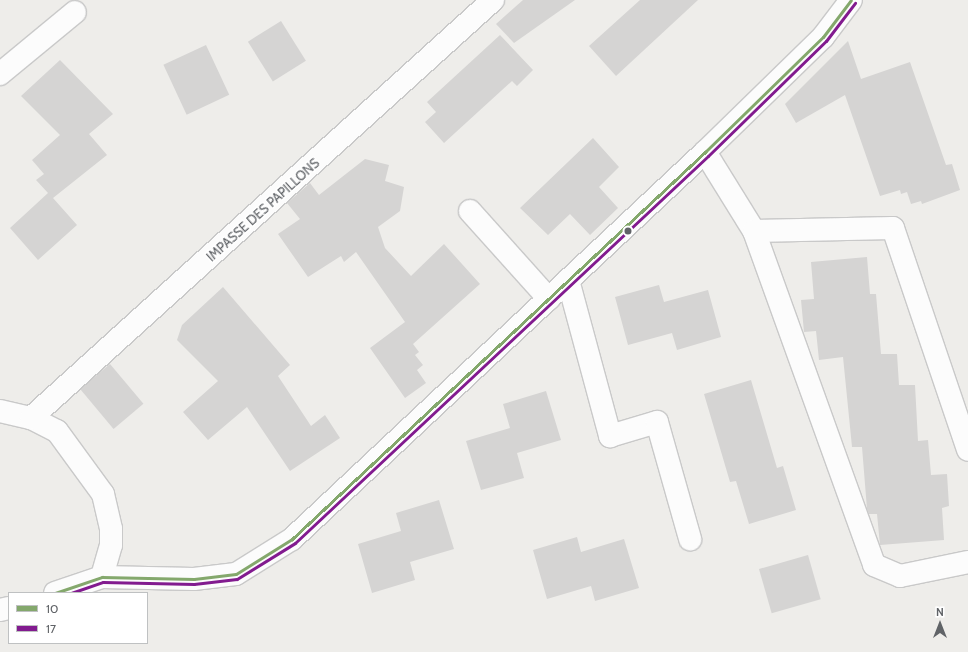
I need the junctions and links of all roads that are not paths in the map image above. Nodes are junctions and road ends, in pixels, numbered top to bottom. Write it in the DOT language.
graph roads {
  1 [pos="493,0"];
  2 [pos="849,1"];
  3 [pos="75,12"];
  4 [pos="0,74"];
  5 [pos="705,152"];
  6 [pos="470,211"];
  7 [pos="754,231"];
  8 [pos="568,280"];
  9 [pos="549,298"];
  10 [pos="0,411"];
  11 [pos="31,418"];
  12 [pos="968,450"];
  13 [pos="690,539"];
  14 [pos="968,562"];
  15 [pos="102,576"];
  16 [pos="58,592"];
  1 -- 11 [label="street, IMPASSE DES PAPILLONS"];
  2 -- 5 [label="street"];
  3 -- 4 [label="street"];
  5 -- 7 [label="street"];
  5 -- 8 [label="street"];
  6 -- 9 [label="street"];
  7 -- 12 [label="street"];
  7 -- 14 [label="street"];
  8 -- 9 [label="street"];
  8 -- 13 [label="street"];
  9 -- 15 [label="street"];
  10 -- 11 [label="street"];
  11 -- 15 [label="street"];
  15 -- 16 [label="street"];
}
